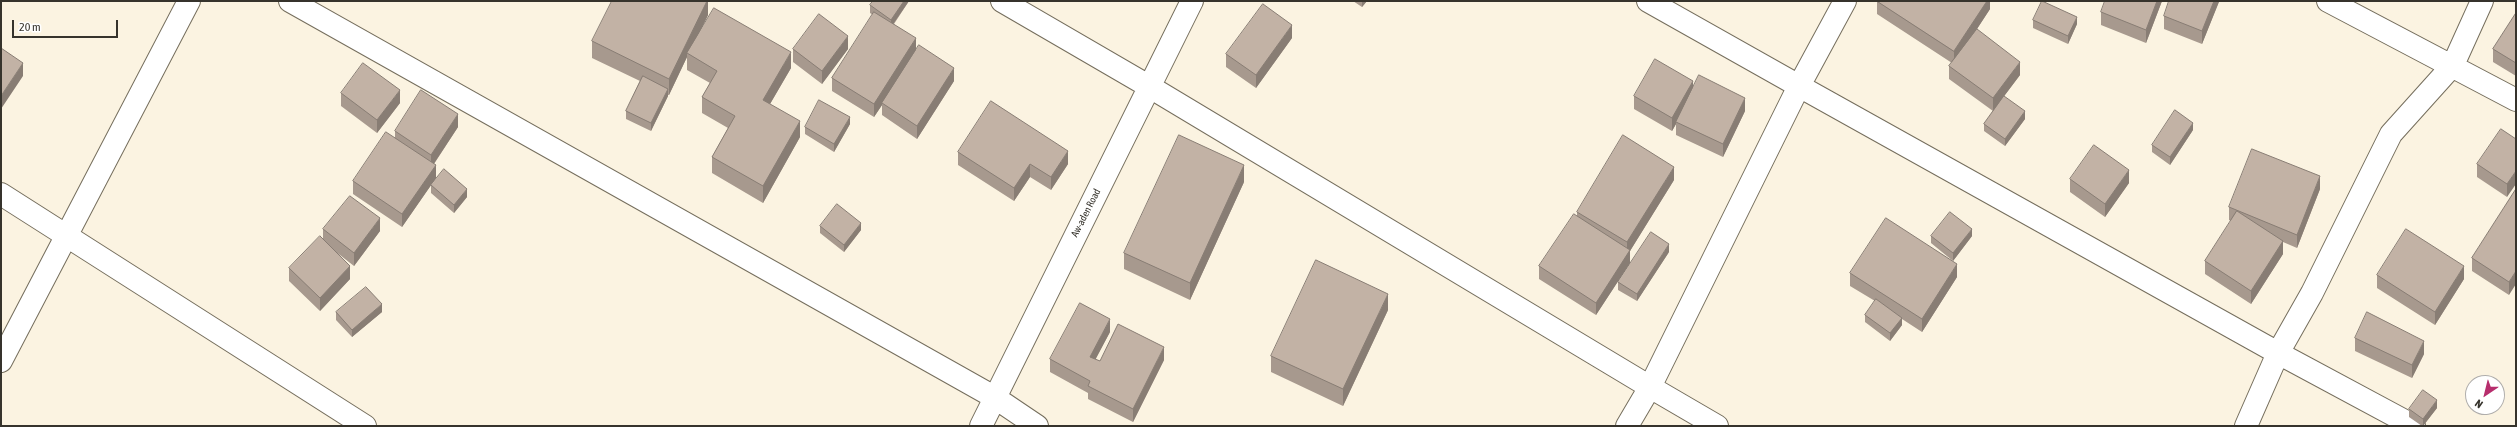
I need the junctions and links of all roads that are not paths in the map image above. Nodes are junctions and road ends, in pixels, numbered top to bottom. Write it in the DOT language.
graph roads {
  1 [pos="189,1"];
  2 [pos="290,1"];
  3 [pos="1002,1"];
  4 [pos="1192,1"];
  5 [pos="1648,1"];
  6 [pos="1845,1"];
  7 [pos="2328,1"];
  8 [pos="2482,1"];
  9 [pos="2453,65"];
  10 [pos="1799,86"];
  11 [pos="1150,87"];
  12 [pos="2516,100"];
  13 [pos="1,194"];
  14 [pos="66,236"];
  15 [pos="2278,353"];
  16 [pos="1,361"];
  17 [pos="1650,386"];
  18 [pos="994,397"];
  19 [pos="365,426"];
  20 [pos="981,426"];
  21 [pos="1037,426"];
  22 [pos="1627,426"];
  23 [pos="1717,426"];
  24 [pos="2246,426"];
  25 [pos="2414,426"];
  1 -- 14 [label="street"];
  2 -- 18 [label="street"];
  3 -- 11 [label="street"];
  4 -- 11 [label="street, Aw-aden Road"];
  5 -- 10 [label="street"];
  6 -- 10 [label="street"];
  7 -- 9 [label="street"];
  8 -- 9 [label="street"];
  9 -- 12 [label="street"];
  9 -- 15 [label="street"];
  10 -- 15 [label="street"];
  10 -- 17 [label="street"];
  11 -- 17 [label="street"];
  11 -- 18 [label="street, Aw-aden Road"];
  13 -- 14 [label="street"];
  14 -- 16 [label="street"];
  14 -- 19 [label="street"];
  15 -- 24 [label="street"];
  15 -- 25 [label="street"];
  17 -- 22 [label="street"];
  17 -- 23 [label="street"];
  18 -- 20 [label="street, Aw-aden Road"];
  18 -- 21 [label="street"];
}
